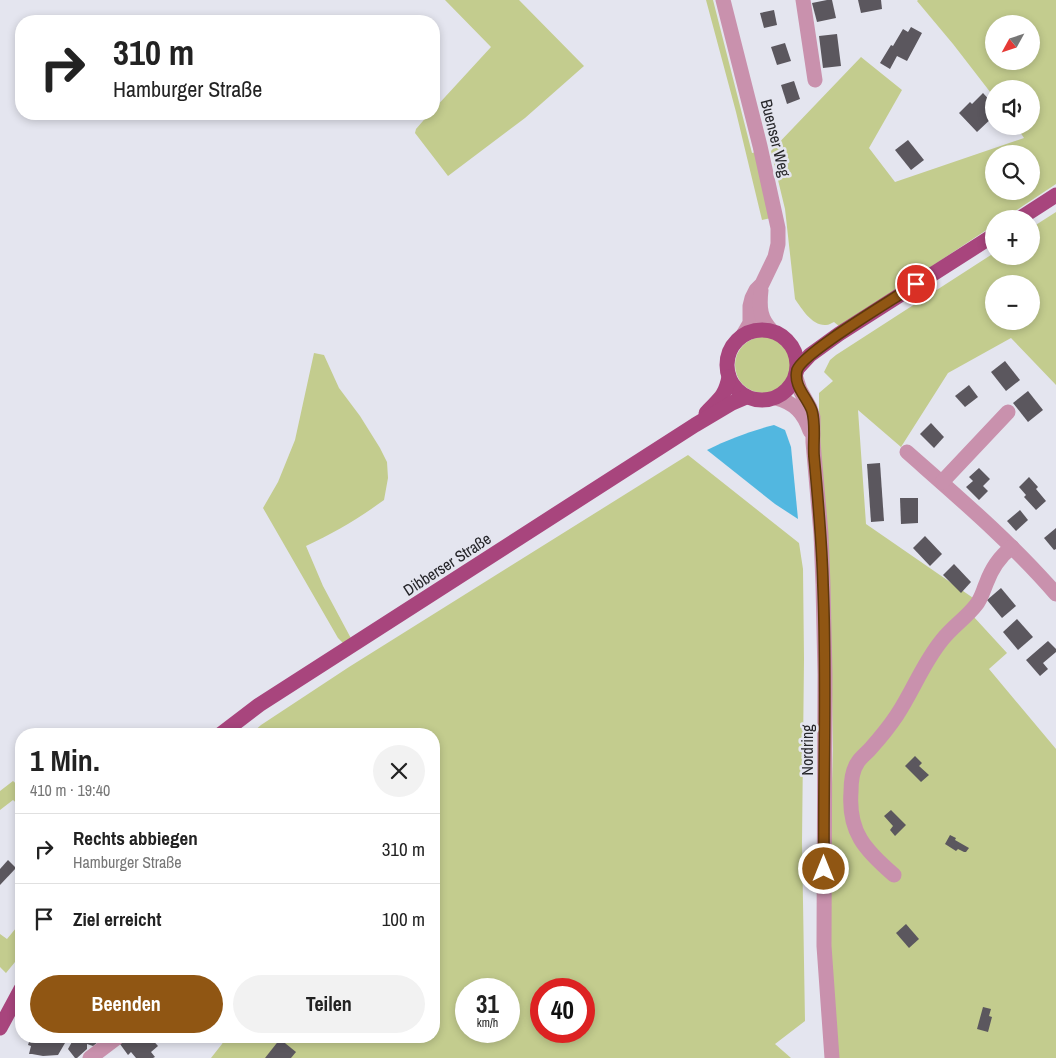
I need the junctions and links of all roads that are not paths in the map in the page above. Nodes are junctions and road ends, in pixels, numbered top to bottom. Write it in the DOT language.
graph roads {
  1 [pos="723,0"];
  2 [pos="803,0"];
  3 [pos="815,80"];
  4 [pos="1056,195"];
  5 [pos="1033,210"];
  6 [pos="985,241"];
  7 [pos="762,284"];
  8 [pos="772,331"];
  9 [pos="839,334"];
  10 [pos="743,336"];
  11 [pos="790,343"];
  12 [pos="797,373"];
  13 [pos="729,377"];
  14 [pos="746,397"];
  15 [pos="776,398"];
  16 [pos="1008,412"];
  17 [pos="694,425"];
  18 [pos="813,442"];
  19 [pos="907,452"];
  20 [pos="942,482"];
  21 [pos="1012,547"];
  22 [pos="1056,594"];
  23 [pos="228,728"];
  24 [pos="894,875"];
  25 [pos="15,995"];
  26 [pos="6,1005"];
  27 [pos="0,1028"];
  28 [pos="110,1043"];
  29 [pos="90,1058"];
  30 [pos="832,1058"];
  1 -- 7 [label="street, Buenser Weg"];
  2 -- 3 [label="street"];
  4 -- 5 [label="main road"];
  6 -- 9 [label="main road"];
  7 -- 8 [label="street, Buenser Weg"];
  7 -- 10 [label="street, Buenser Weg"];
  8 -- 10 [label="main road"];
  8 -- 11 [label="main road"];
  9 -- 11 [label="main road"];
  9 -- 12 [label="main road"];
  10 -- 13 [label="main road"];
  11 -- 12 [label="main road"];
  12 -- 15 [label="main road"];
  12 -- 18 [label="street, Nordring"];
  13 -- 14 [label="main road"];
  13 -- 17 [label="main road, Dibberser Straße"];
  14 -- 15 [label="main road"];
  14 -- 17 [label="main road, Dibberser Straße"];
  15 -- 18 [label="street, Nordring"];
  16 -- 20 [label="street"];
  17 -- 23 [label="main road, Dibberser Straße"];
  18 -- 30 [label="street, Nordring"];
  19 -- 20 [label="street"];
  20 -- 21 [label="street"];
  21 -- 22 [label="street"];
  21 -- 24 [label="street"];
  25 -- 26 [label="main road"];
  26 -- 27 [label="main road"];
  28 -- 29 [label="street"];
}
